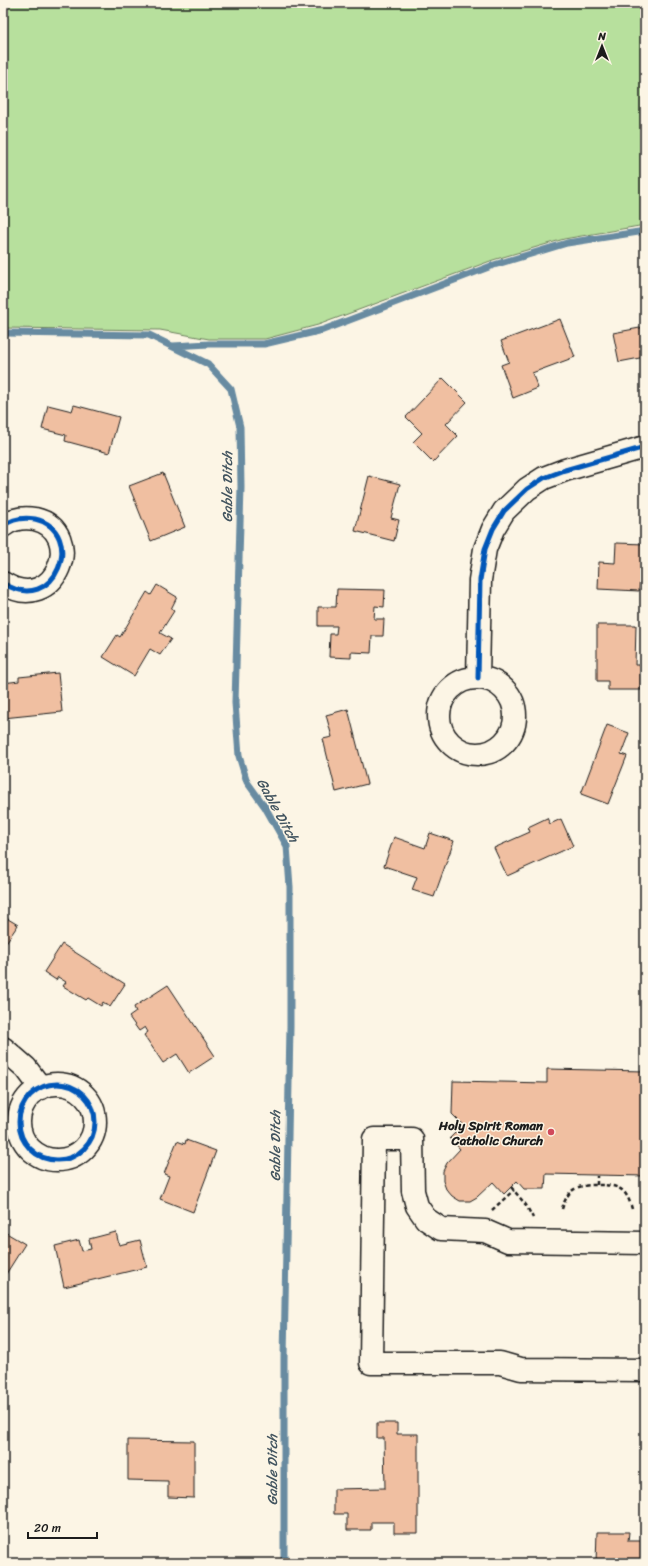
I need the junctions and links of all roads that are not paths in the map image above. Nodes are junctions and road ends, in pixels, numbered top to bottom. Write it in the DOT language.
graph roads {
  1 [pos="645,448"];
  2 [pos="3,526"];
  3 [pos="3,583"];
  4 [pos="478,678"];
  5 [pos="3,1048"];
  6 [pos="41,1088"];
  7 [pos="645,1243"];
  8 [pos="645,1370"];
  1 -- 4 [label="street"];
  2 -- 3 [label="street"];
  5 -- 6 [label="street"];
  7 -- 8 [label="street"];
}
